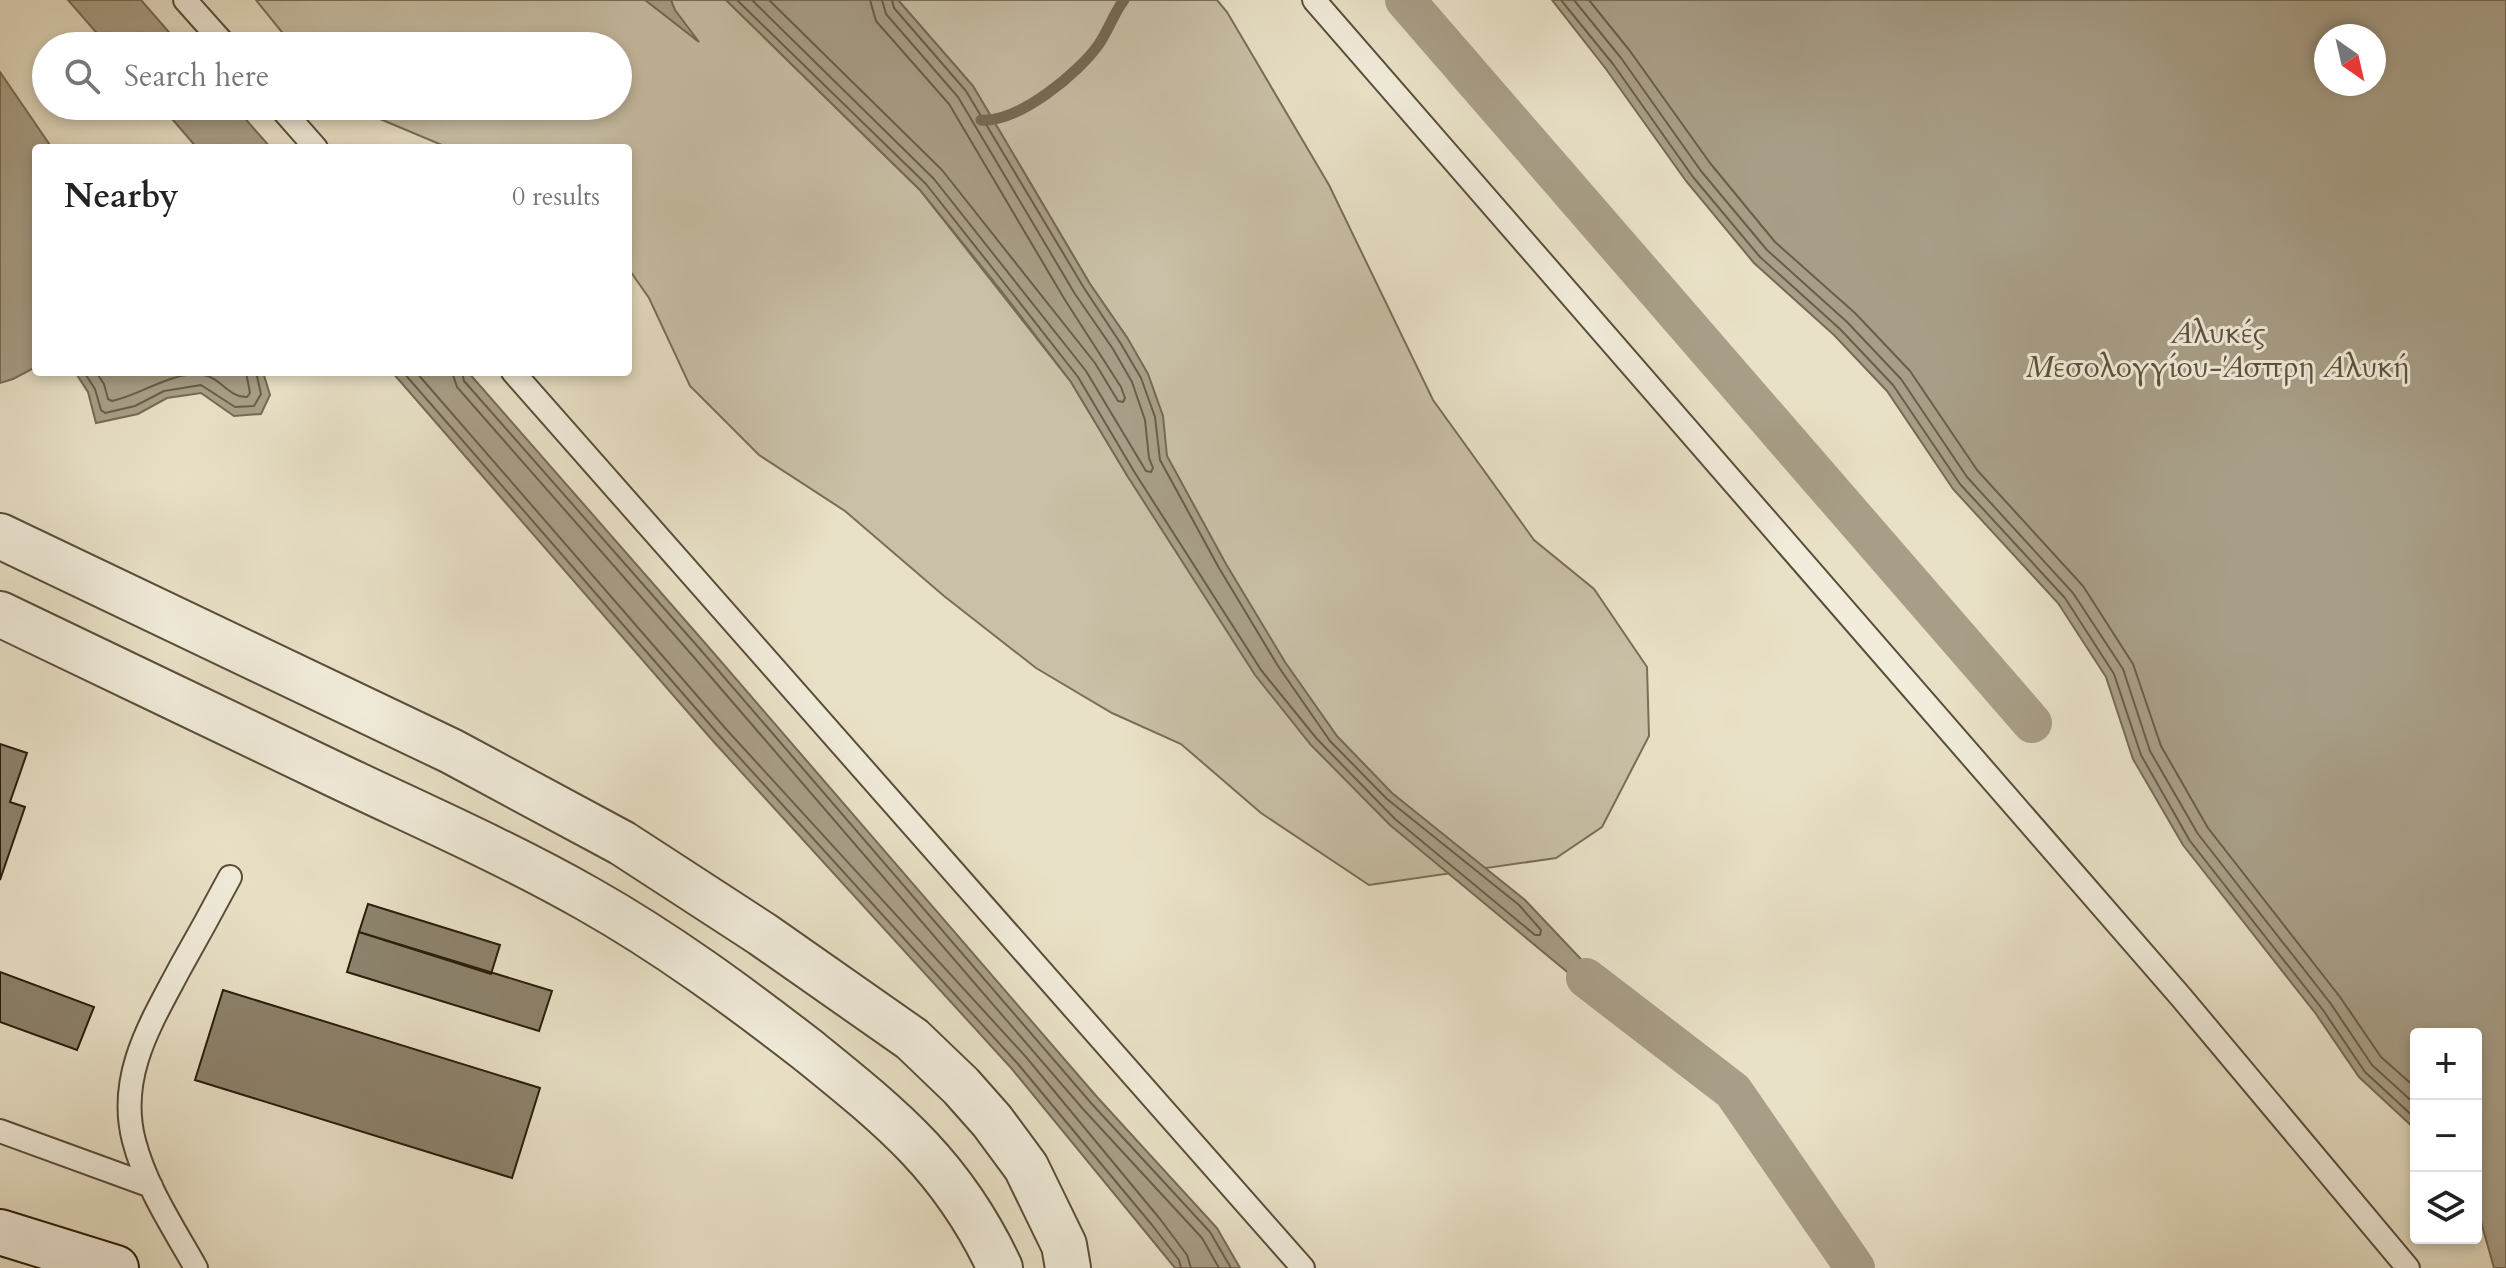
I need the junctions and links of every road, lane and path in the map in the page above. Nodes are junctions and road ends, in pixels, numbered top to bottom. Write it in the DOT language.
graph roads {
  1 [pos="185,0"];
  2 [pos="1314,0"];
  3 [pos="214,32"];
  4 [pos="291,120"];
  5 [pos="312,144"];
  6 [pos="517,376"];
  7 [pos="0,536"];
  8 [pos="0,614"];
  9 [pos="485,769"];
  10 [pos="451,830"];
  11 [pos="230,877"];
  12 [pos="0,1131"];
  13 [pos="151,1186"];
  14 [pos="0,1232"];
  15 [pos="116,1268"];
  16 [pos="196,1268"];
  17 [pos="1000,1268"];
  18 [pos="1068,1268"];
  19 [pos="1303,1268"];
  20 [pos="2408,1268"];
  1 -- 3 [label="lane"];
  2 -- 20 [label="lane"];
  4 -- 5 [label="lane"];
  6 -- 19 [label="lane"];
  7 -- 9 [label="street"];
  8 -- 10 [label="street"];
  9 -- 10 [label="street"];
  9 -- 18 [label="street"];
  10 -- 17 [label="street"];
  11 -- 13 [label="lane"];
  12 -- 13 [label="lane"];
  13 -- 16 [label="lane"];
  14 -- 15 [label="street"];
}
